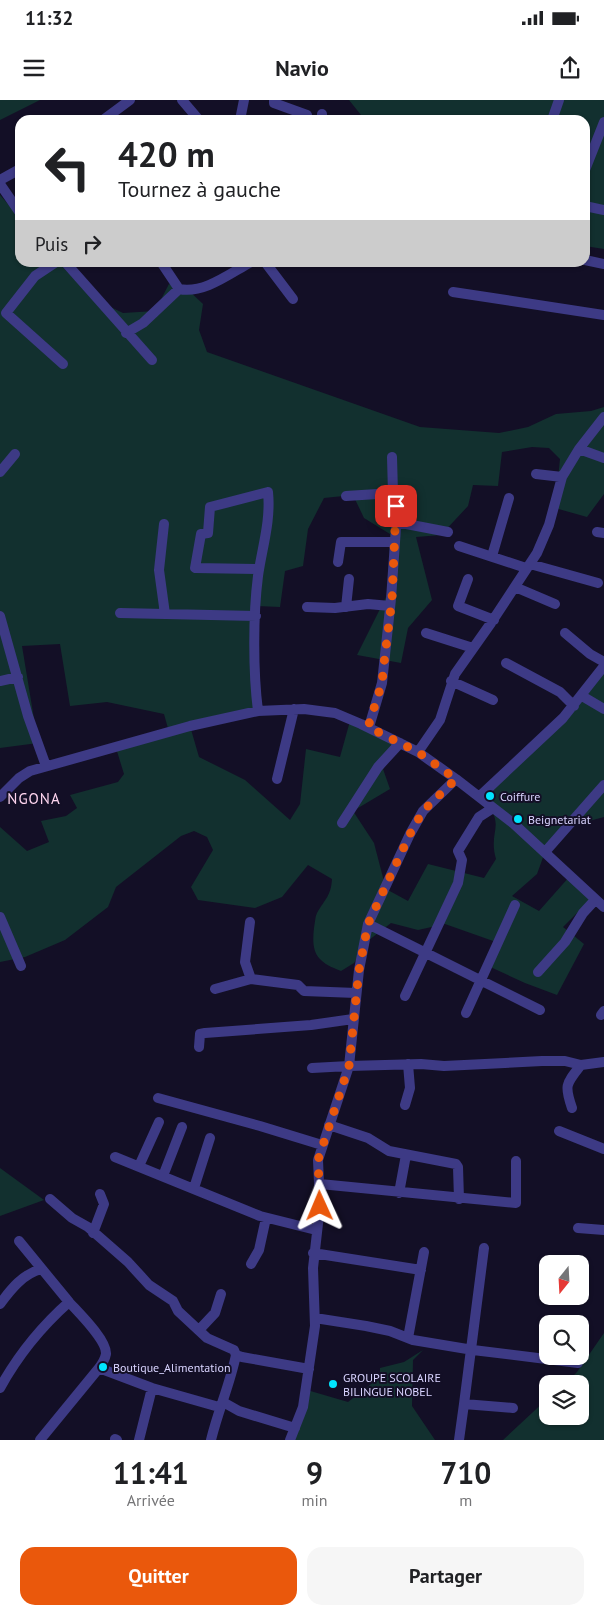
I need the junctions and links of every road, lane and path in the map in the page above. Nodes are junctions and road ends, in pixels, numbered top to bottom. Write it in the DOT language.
graph roads {
  1 [pos="130,100"];
  2 [pos="182,100"];
  3 [pos="244,100"];
  4 [pos="274,100"];
  5 [pos="559,100"];
  6 [pos="110,115"];
  7 [pos="195,115"];
  8 [pos="241,115"];
  9 [pos="308,115"];
  10 [pos="554,115"];
  11 [pos="604,122"];
  12 [pos="590,157"];
  13 [pos="15,172"];
  14 [pos="0,180"];
  15 [pos="0,184"];
  16 [pos="15,206"];
  17 [pos="590,207"];
  18 [pos="604,210"];
  19 [pos="590,261"];
  20 [pos="604,264"];
  21 [pos="48,267"];
  22 [pos="69,267"];
  23 [pos="164,267"];
  24 [pos="242,267"];
  25 [pos="269,267"];
  26 [pos="179,290"];
  27 [pos="453,292"];
  28 [pos="293,299"];
  29 [pos="604,315"];
  30 [pos="126,333"];
  31 [pos="152,360"];
  32 [pos="63,364"];
  33 [pos="604,417"];
  34 [pos="579,449"];
  35 [pos="15,454"];
  36 [pos="392,457"];
  37 [pos="604,458"];
  38 [pos="0,472"];
  39 [pos="536,474"];
  40 [pos="562,477"];
  41 [pos="393,493"];
  42 [pos="346,496"];
  43 [pos="508,498"];
  44 [pos="396,522"];
  45 [pos="164,524"];
  46 [pos="448,532"];
  47 [pos="393,542"];
  48 [pos="459,546"];
  49 [pos="492,556"];
  50 [pos="338,562"];
  51 [pos="528,566"];
  52 [pos="259,569"];
  53 [pos="349,579"];
  54 [pos="468,580"];
  55 [pos="598,583"];
  56 [pos="515,587"];
  57 [pos="555,604"];
  58 [pos="390,606"];
  59 [pos="307,607"];
  60 [pos="346,607"];
  61 [pos="120,612"];
  62 [pos="165,614"];
  63 [pos="0,616"];
  64 [pos="256,616"];
  65 [pos="494,620"];
  66 [pos="426,633"];
  67 [pos="565,633"];
  68 [pos="473,648"];
  69 [pos="506,663"];
  70 [pos="604,664"];
  71 [pos="18,677"];
  72 [pos="0,681"];
  73 [pos="451,681"];
  74 [pos="582,696"];
  75 [pos="493,700"];
  76 [pos="574,706"];
  77 [pos="294,709"];
  78 [pos="604,709"];
  79 [pos="258,711"];
  80 [pos="368,727"];
  81 [pos="400,743"];
  82 [pos="418,752"];
  83 [pos="46,766"];
  84 [pos="277,779"];
  85 [pos="456,779"];
  86 [pos="604,785"];
  87 [pos="480,796"];
  88 [pos="0,797"];
  89 [pos="493,808"];
  90 [pos="342,823"];
  91 [pos="545,852"];
  92 [pos="595,900"];
  93 [pos="515,904"];
  94 [pos="604,907"];
  95 [pos="0,917"];
  96 [pos="250,922"];
  97 [pos="368,924"];
  98 [pos="423,953"];
  99 [pos="21,966"];
  100 [pos="538,972"];
  101 [pos="251,979"];
  102 [pos="480,982"];
  103 [pos="215,988"];
  104 [pos="356,993"];
  105 [pos="405,996"];
  106 [pos="540,1010"];
  107 [pos="466,1013"];
  108 [pos="353,1019"];
  109 [pos="199,1047"];
  110 [pos="604,1062"];
  111 [pos="408,1064"];
  112 [pos="581,1065"];
  113 [pos="349,1066"];
  114 [pos="312,1068"];
  115 [pos="158,1098"];
  116 [pos="405,1105"];
  117 [pos="572,1108"];
  118 [pos="159,1122"];
  119 [pos="329,1125"];
  120 [pos="182,1128"];
  121 [pos="559,1131"];
  122 [pos="210,1138"];
  123 [pos="322,1146"];
  124 [pos="604,1149"];
  125 [pos="406,1155"];
  126 [pos="115,1157"];
  127 [pos="516,1161"];
  128 [pos="139,1166"];
  129 [pos="163,1176"];
  130 [pos="320,1184"];
  131 [pos="194,1188"];
  132 [pos="399,1193"];
  133 [pos="100,1194"];
  134 [pos="50,1199"];
  135 [pos="459,1199"];
  136 [pos="266,1218"];
  137 [pos="578,1228"];
  138 [pos="316,1230"];
  139 [pos="604,1230"];
  140 [pos="93,1233"];
  141 [pos="19,1240"];
  142 [pos="484,1248"];
  143 [pos="424,1252"];
  144 [pos="313,1253"];
  145 [pos="251,1264"];
  146 [pos="41,1269"];
  147 [pos="421,1270"];
  148 [pos="221,1294"];
  149 [pos="0,1302"];
  150 [pos="68,1302"];
  151 [pos="315,1318"];
  152 [pos="199,1330"];
  153 [pos="408,1338"];
  154 [pos="473,1350"];
  155 [pos="236,1355"];
  156 [pos="539,1358"];
  157 [pos="99,1368"];
  158 [pos="309,1369"];
  159 [pos="0,1388"];
  160 [pos="152,1388"];
  161 [pos="221,1404"];
  162 [pos="464,1404"];
  163 [pos="513,1408"];
  164 [pos="295,1428"];
  165 [pos="40,1440"];
  166 [pos="139,1440"];
  167 [pos="211,1440"];
  168 [pos="290,1440"];
  169 [pos="459,1440"];
  1 -- 6 [label="street"];
  2 -- 7 [label="street"];
  3 -- 8 [label="street"];
  4 -- 9 [label="street"];
  5 -- 10 [label="street"];
  11 -- 12 [label="street"];
  13 -- 14 [label="street"];
  15 -- 16 [label="street"];
  17 -- 18 [label="street"];
  19 -- 20 [label="street"];
  21 -- 32 [label="street"];
  22 -- 30 [label="street"];
  23 -- 26 [label="street"];
  24 -- 26 [label="street"];
  25 -- 28 [label="street"];
  26 -- 30 [label="street"];
  27 -- 29 [label="street"];
  30 -- 31 [label="street"];
  33 -- 34 [label="street"];
  34 -- 37 [label="street"];
  34 -- 40 [label="street"];
  35 -- 38 [label="street"];
  36 -- 41 [label="street"];
  39 -- 40 [label="street"];
  40 -- 51 [label="street"];
  41 -- 42 [label="street"];
  41 -- 44 [label="street"];
  43 -- 49 [label="street"];
  44 -- 46 [label="street"];
  44 -- 47 [label="street"];
  45 -- 62 [label="street"];
  47 -- 50 [label="street"];
  47 -- 58 [label="street"];
  48 -- 49 [label="street"];
  49 -- 51 [label="street"];
  51 -- 55 [label="street"];
  51 -- 56 [label="street"];
  52 -- 52 [label="street"];
  52 -- 64 [label="street"];
  53 -- 60 [label="street"];
  54 -- 65 [label="street"];
  56 -- 57 [label="street"];
  56 -- 65 [label="street"];
  58 -- 60 [label="street"];
  58 -- 80 [label="street"];
  59 -- 60 [label="street"];
  61 -- 62 [label="street"];
  62 -- 64 [label="street"];
  63 -- 71 [label="street"];
  64 -- 79 [label="street"];
  65 -- 68 [label="street"];
  66 -- 68 [label="street"];
  67 -- 70 [label="street"];
  68 -- 73 [label="street"];
  69 -- 76 [label="street"];
  70 -- 74 [label="street"];
  71 -- 72 [label="street"];
  71 -- 83 [label="street"];
  73 -- 75 [label="street"];
  73 -- 82 [label="street"];
  74 -- 76 [label="street"];
  74 -- 78 [label="street"];
  76 -- 87 [label="street"];
  77 -- 79 [label="street"];
  77 -- 80 [label="street"];
  77 -- 84 [label="street"];
  79 -- 83 [label="street"];
  80 -- 81 [label="street"];
  81 -- 82 [label="street"];
  81 -- 90 [label="street"];
  82 -- 85 [label="street"];
  83 -- 88 [label="street"];
  85 -- 87 [label="street"];
  85 -- 97 [label="street"];
  86 -- 91 [label="street"];
  87 -- 89 [label="street"];
  89 -- 91 [label="street"];
  89 -- 98 [label="street"];
  91 -- 92 [label="street"];
  92 -- 94 [label="street"];
  92 -- 100 [label="street"];
  93 -- 102 [label="street"];
  95 -- 99 [label="street"];
  96 -- 101 [label="street"];
  97 -- 98 [label="street"];
  97 -- 104 [label="street"];
  98 -- 102 [label="street"];
  98 -- 105 [label="street"];
  101 -- 103 [label="street"];
  101 -- 104 [label="street"];
  102 -- 106 [label="street"];
  102 -- 107 [label="street"];
  104 -- 108 [label="street"];
  108 -- 109 [label="street"];
  108 -- 113 [label="street"];
  110 -- 112 [label="street"];
  111 -- 112 [label="street"];
  111 -- 113 [label="street"];
  111 -- 116 [label="street"];
  112 -- 117 [label="street"];
  113 -- 114 [label="street"];
  113 -- 119 [label="street"];
  115 -- 123 [label="street"];
  118 -- 128 [label="street"];
  119 -- 123 [label="street"];
  119 -- 125 [label="street"];
  120 -- 129 [label="street"];
  121 -- 124 [label="street"];
  122 -- 131 [label="street"];
  123 -- 130 [label="street"];
  125 -- 132 [label="street"];
  125 -- 135 [label="street"];
  126 -- 128 [label="street"];
  127 -- 135 [label="street"];
  128 -- 129 [label="street"];
  129 -- 131 [label="street"];
  130 -- 132 [label="street"];
  130 -- 138 [label="street"];
  131 -- 136 [label="street"];
  132 -- 135 [label="street"];
  133 -- 140 [label="street"];
  134 -- 140 [label="street"];
  136 -- 138 [label="street"];
  136 -- 145 [label="street"];
  137 -- 139 [label="street"];
  138 -- 144 [label="street"];
  140 -- 152 [label="street"];
  141 -- 146 [label="street"];
  142 -- 154 [label="street"];
  143 -- 147 [label="street"];
  144 -- 147 [label="street"];
  144 -- 151 [label="street"];
  146 -- 149 [label="street"];
  146 -- 150 [label="street"];
  147 -- 153 [label="street"];
  148 -- 152 [label="street"];
  150 -- 157 [label="street"];
  150 -- 159 [label="street"];
  151 -- 153 [label="street"];
  151 -- 158 [label="street"];
  152 -- 155 [label="street"];
  153 -- 154 [label="street"];
  154 -- 156 [label="street"];
  154 -- 162 [label="street"];
  155 -- 158 [label="street"];
  155 -- 161 [label="street"];
  157 -- 160 [label="street"];
  157 -- 165 [label="street"];
  158 -- 164 [label="street"];
  160 -- 161 [label="street"];
  160 -- 166 [label="street"];
  161 -- 164 [label="street"];
  161 -- 167 [label="street"];
  162 -- 163 [label="street"];
  162 -- 169 [label="street"];
  164 -- 168 [label="street"];
}
